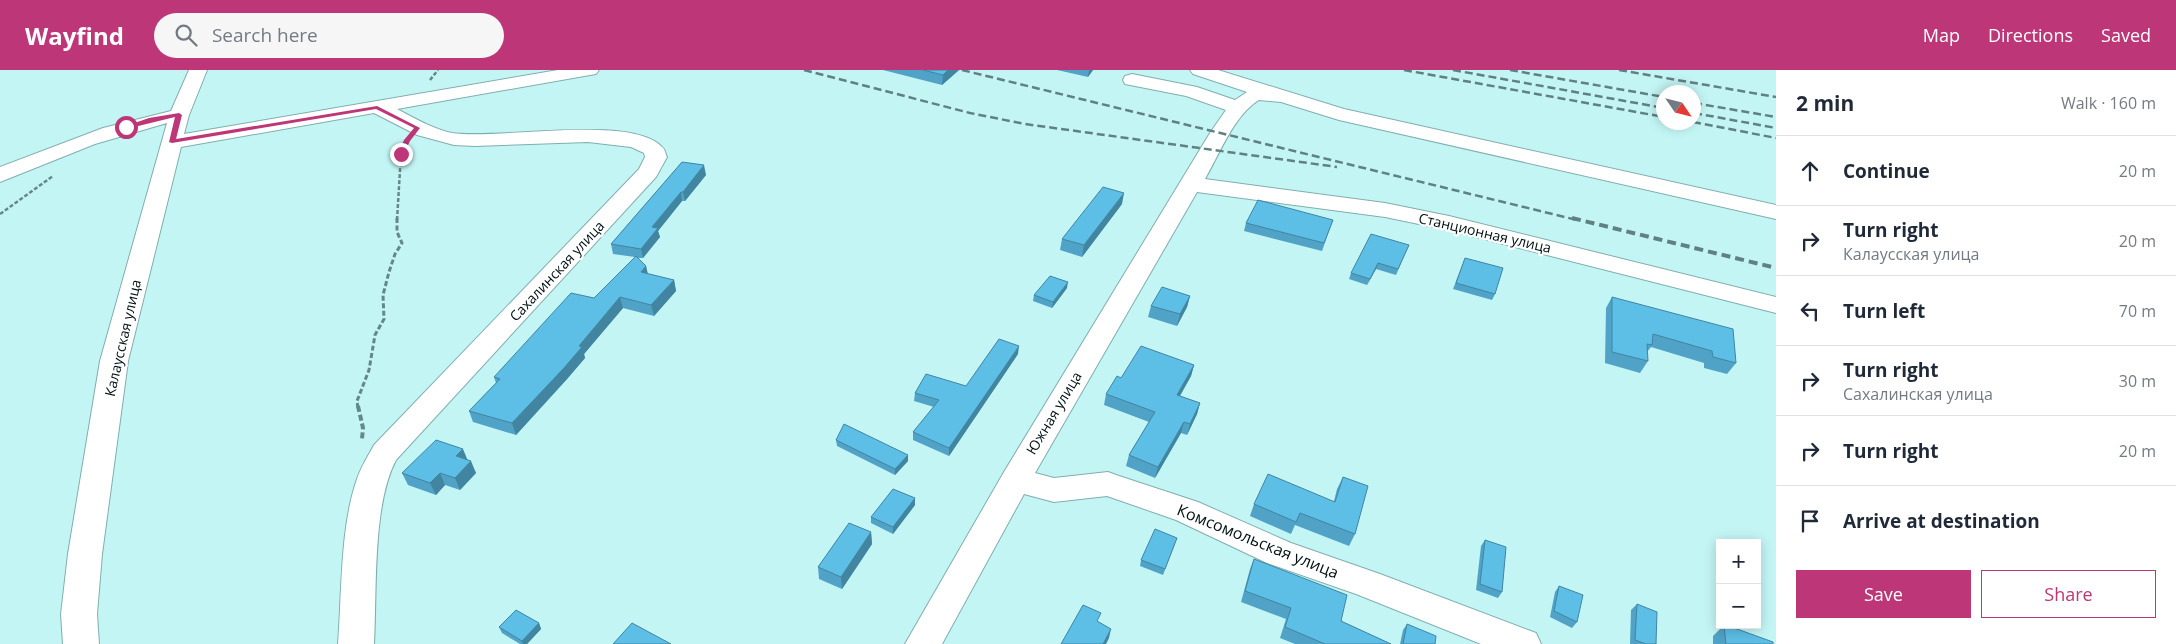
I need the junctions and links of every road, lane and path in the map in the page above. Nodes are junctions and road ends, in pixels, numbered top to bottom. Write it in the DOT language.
graph roads {
  1 [pos="198,70"];
  2 [pos="438,70"];
  3 [pos="590,70"];
  4 [pos="1202,71"];
  5 [pos="1132,80"];
  6 [pos="1190,92"];
  7 [pos="1281,97"];
  8 [pos="422,99"];
  9 [pos="377,107"];
  10 [pos="1238,108"];
  11 [pos="179,115"];
  12 [pos="417,128"];
  13 [pos="172,142"];
  14 [pos="0,175"];
  15 [pos="1190,184"];
  16 [pos="1776,212"];
  17 [pos="1776,305"];
  18 [pos="361,447"];
  19 [pos="1016,480"];
  20 [pos="81,644"];
  21 [pos="356,644"];
  22 [pos="923,644"];
  23 [pos="1523,644"];
  1 -- 11 [label="street, Калаусская улица"];
  2 -- 8 [label="path"];
  3 -- 8 [label="street"];
  4 -- 6 [label="street"];
  4 -- 7 [label="street"];
  5 -- 6 [label="street"];
  6 -- 10 [label="street"];
  7 -- 10 [label="street, Южная улица"];
  7 -- 16 [label="street"];
  8 -- 9 [label="street"];
  9 -- 12 [label="street, Сахалинская улица"];
  9 -- 13 [label="street"];
  10 -- 15 [label="street, Южная улица"];
  11 -- 13 [label="street, Калаусская улица"];
  11 -- 14 [label="street"];
  12 -- 18 [label="path"];
  12 -- 21 [label="street, Сахалинская улица"];
  13 -- 20 [label="street, Калаусская улица"];
  15 -- 17 [label="street, Станционная улица"];
  15 -- 19 [label="street, Южная улица"];
  19 -- 22 [label="street, Южная улица"];
  19 -- 23 [label="street, Комсомольская улица"];
}
